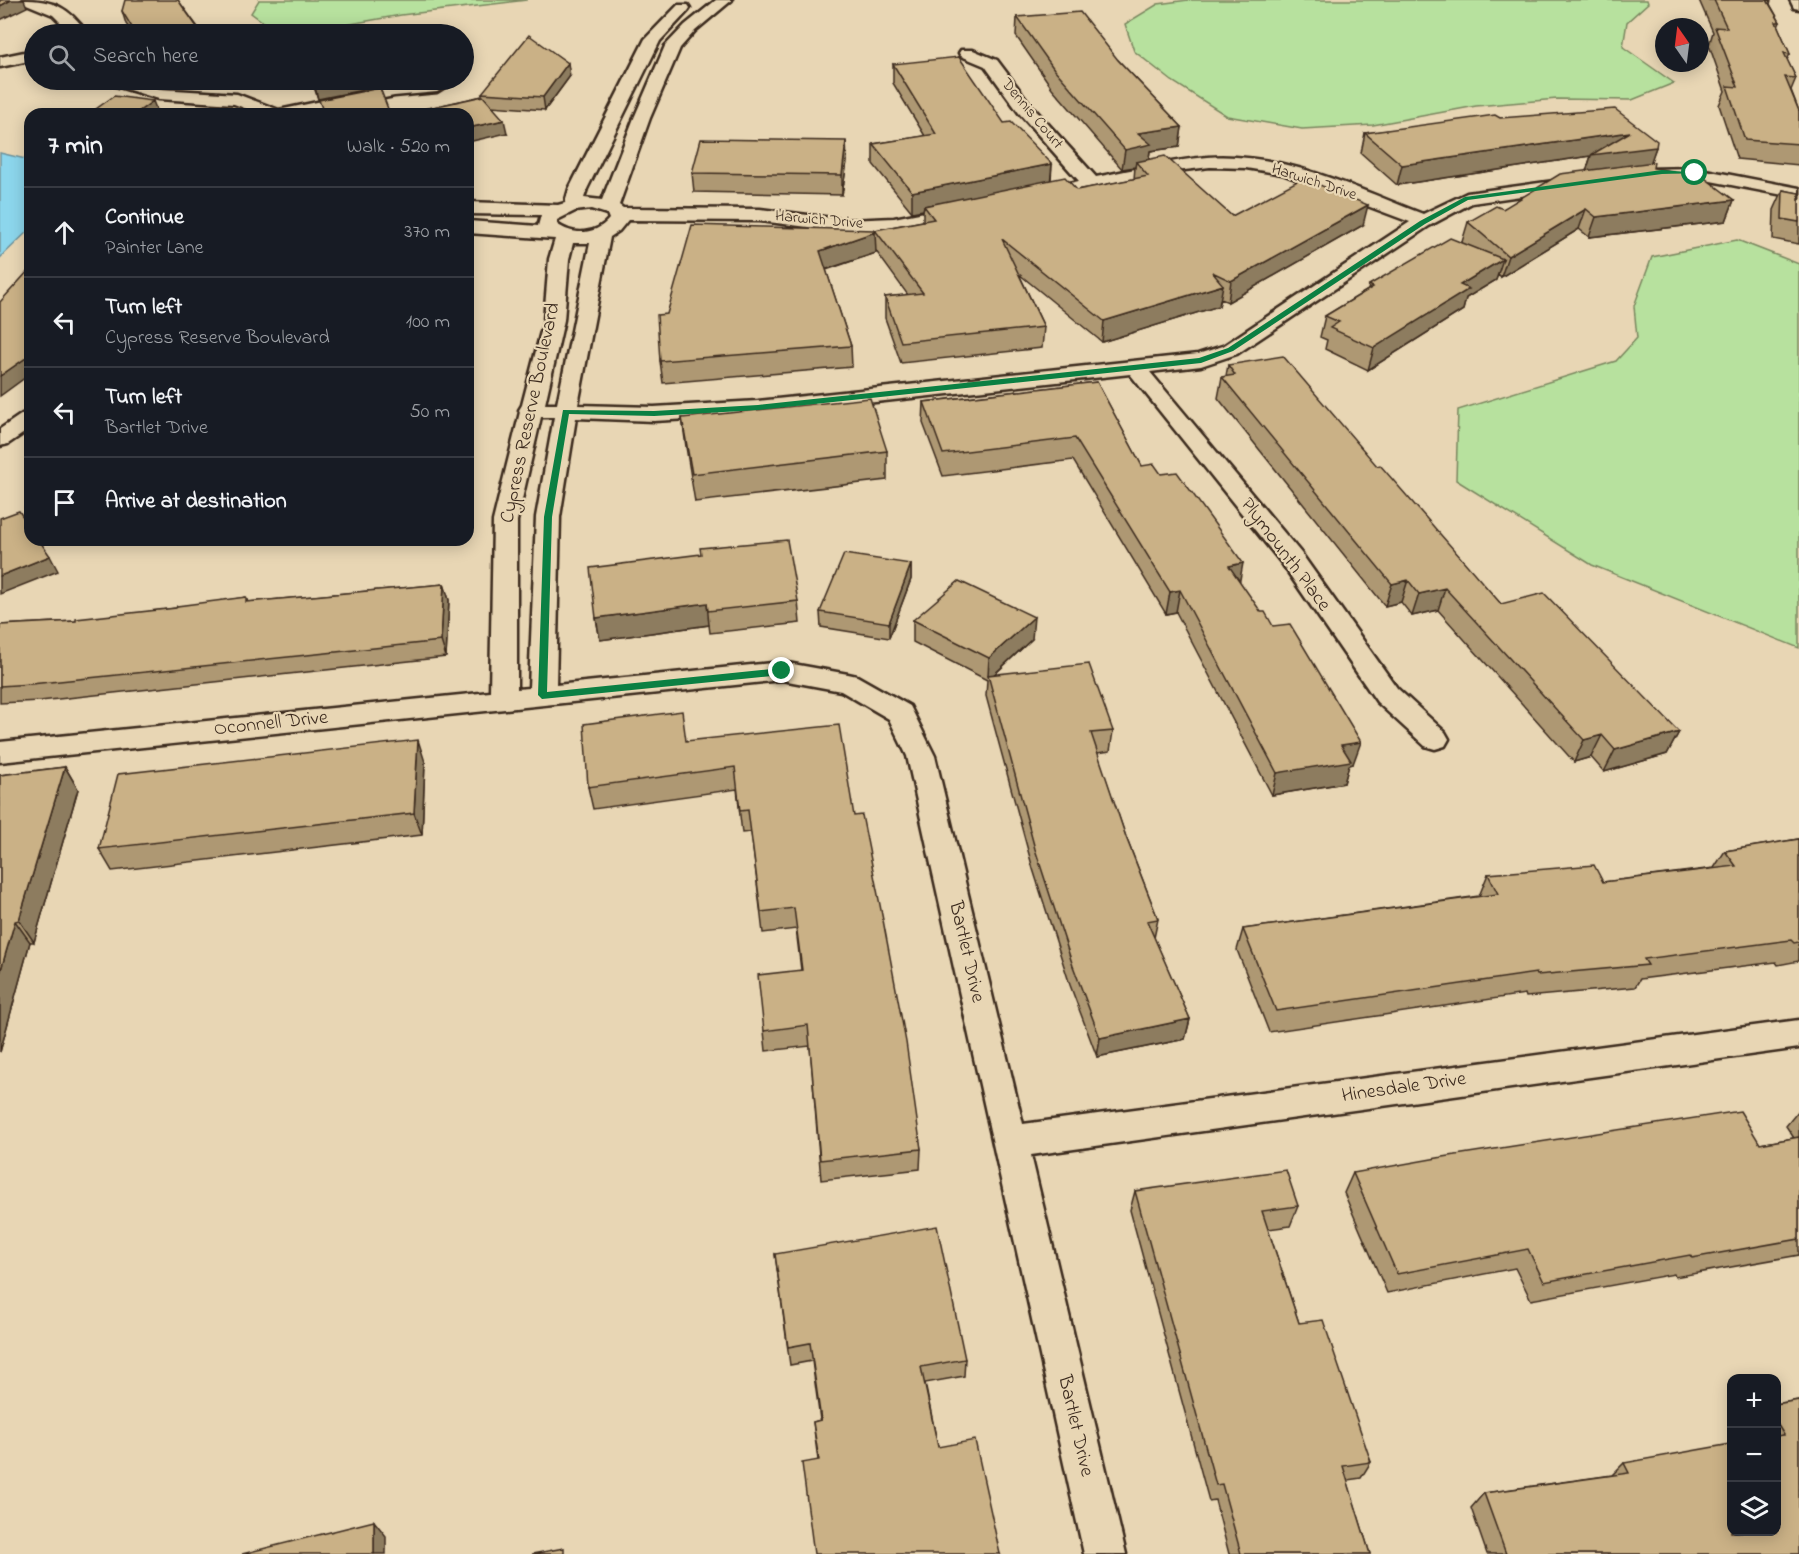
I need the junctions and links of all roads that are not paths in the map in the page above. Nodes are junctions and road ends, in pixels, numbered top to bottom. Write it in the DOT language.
graph roads {
  1 [pos="29,0"];
  2 [pos="694,0"];
  3 [pos="725,0"];
  4 [pos="1797,0"];
  5 [pos="1799,5"];
  6 [pos="73,24"];
  7 [pos="967,53"];
  8 [pos="24,57"];
  9 [pos="0,62"];
  10 [pos="630,84"];
  11 [pos="656,87"];
  12 [pos="146,90"];
  13 [pos="405,90"];
  14 [pos="260,108"];
  15 [pos="310,108"];
  16 [pos="1629,176"];
  17 [pos="1595,180"];
  18 [pos="1092,184"];
  19 [pos="1799,193"];
  20 [pos="1021,198"];
  21 [pos="474,208"];
  22 [pos="565,208"];
  23 [pos="974,208"];
  24 [pos="611,220"];
  25 [pos="1425,221"];
  26 [pos="474,228"];
  27 [pos="559,235"];
  28 [pos="1136,368"];
  29 [pos="531,410"];
  30 [pos="566,412"];
  31 [pos="24,422"];
  32 [pos="0,439"];
  33 [pos="542,695"];
  34 [pos="503,699"];
  35 [pos="1436,739"];
  36 [pos="0,752"];
  37 [pos="1799,1034"];
  38 [pos="1009,1142"];
  39 [pos="1105,1554"];
  1 -- 6 [label="street"];
  2 -- 10 [label="street"];
  3 -- 11 [label="street, Cypress Reserve Boulevard"];
  4 -- 5 [label="street"];
  7 -- 18 [label="street, Dennis Court"];
  8 -- 9 [label="street"];
  10 -- 11 [label="street"];
  10 -- 22 [label="street"];
  11 -- 24 [label="street, Cypress Reserve Boulevard"];
  12 -- 14 [label="street"];
  13 -- 15 [label="street"];
  16 -- 19 [label="street"];
  17 -- 25 [label="street"];
  18 -- 20 [label="street, Harwich Drive"];
  18 -- 25 [label="street, Harwich Drive"];
  21 -- 22 [label="street"];
  22 -- 24 [label="street"];
  22 -- 27 [label="street, Cypress Reserve Boulevard"];
  23 -- 24 [label="street, Harwich Drive"];
  24 -- 27 [label="street"];
  24 -- 30 [label="street, Cypress Reserve Boulevard"];
  25 -- 28 [label="street"];
  26 -- 27 [label="street"];
  27 -- 29 [label="street, Cypress Reserve Boulevard"];
  28 -- 30 [label="street"];
  28 -- 35 [label="street, Plymounth Place"];
  29 -- 30 [label="street"];
  29 -- 34 [label="street, Cypress Reserve Boulevard"];
  30 -- 33 [label="street, Cypress Reserve Boulevard"];
  31 -- 32 [label="street"];
  33 -- 34 [label="street, Oconnell Drive"];
  33 -- 38 [label="street, Bartlet Drive"];
  34 -- 36 [label="street, Oconnell Drive"];
  37 -- 38 [label="street, Hinesdale Drive"];
  38 -- 39 [label="street, Bartlet Drive"];
}
